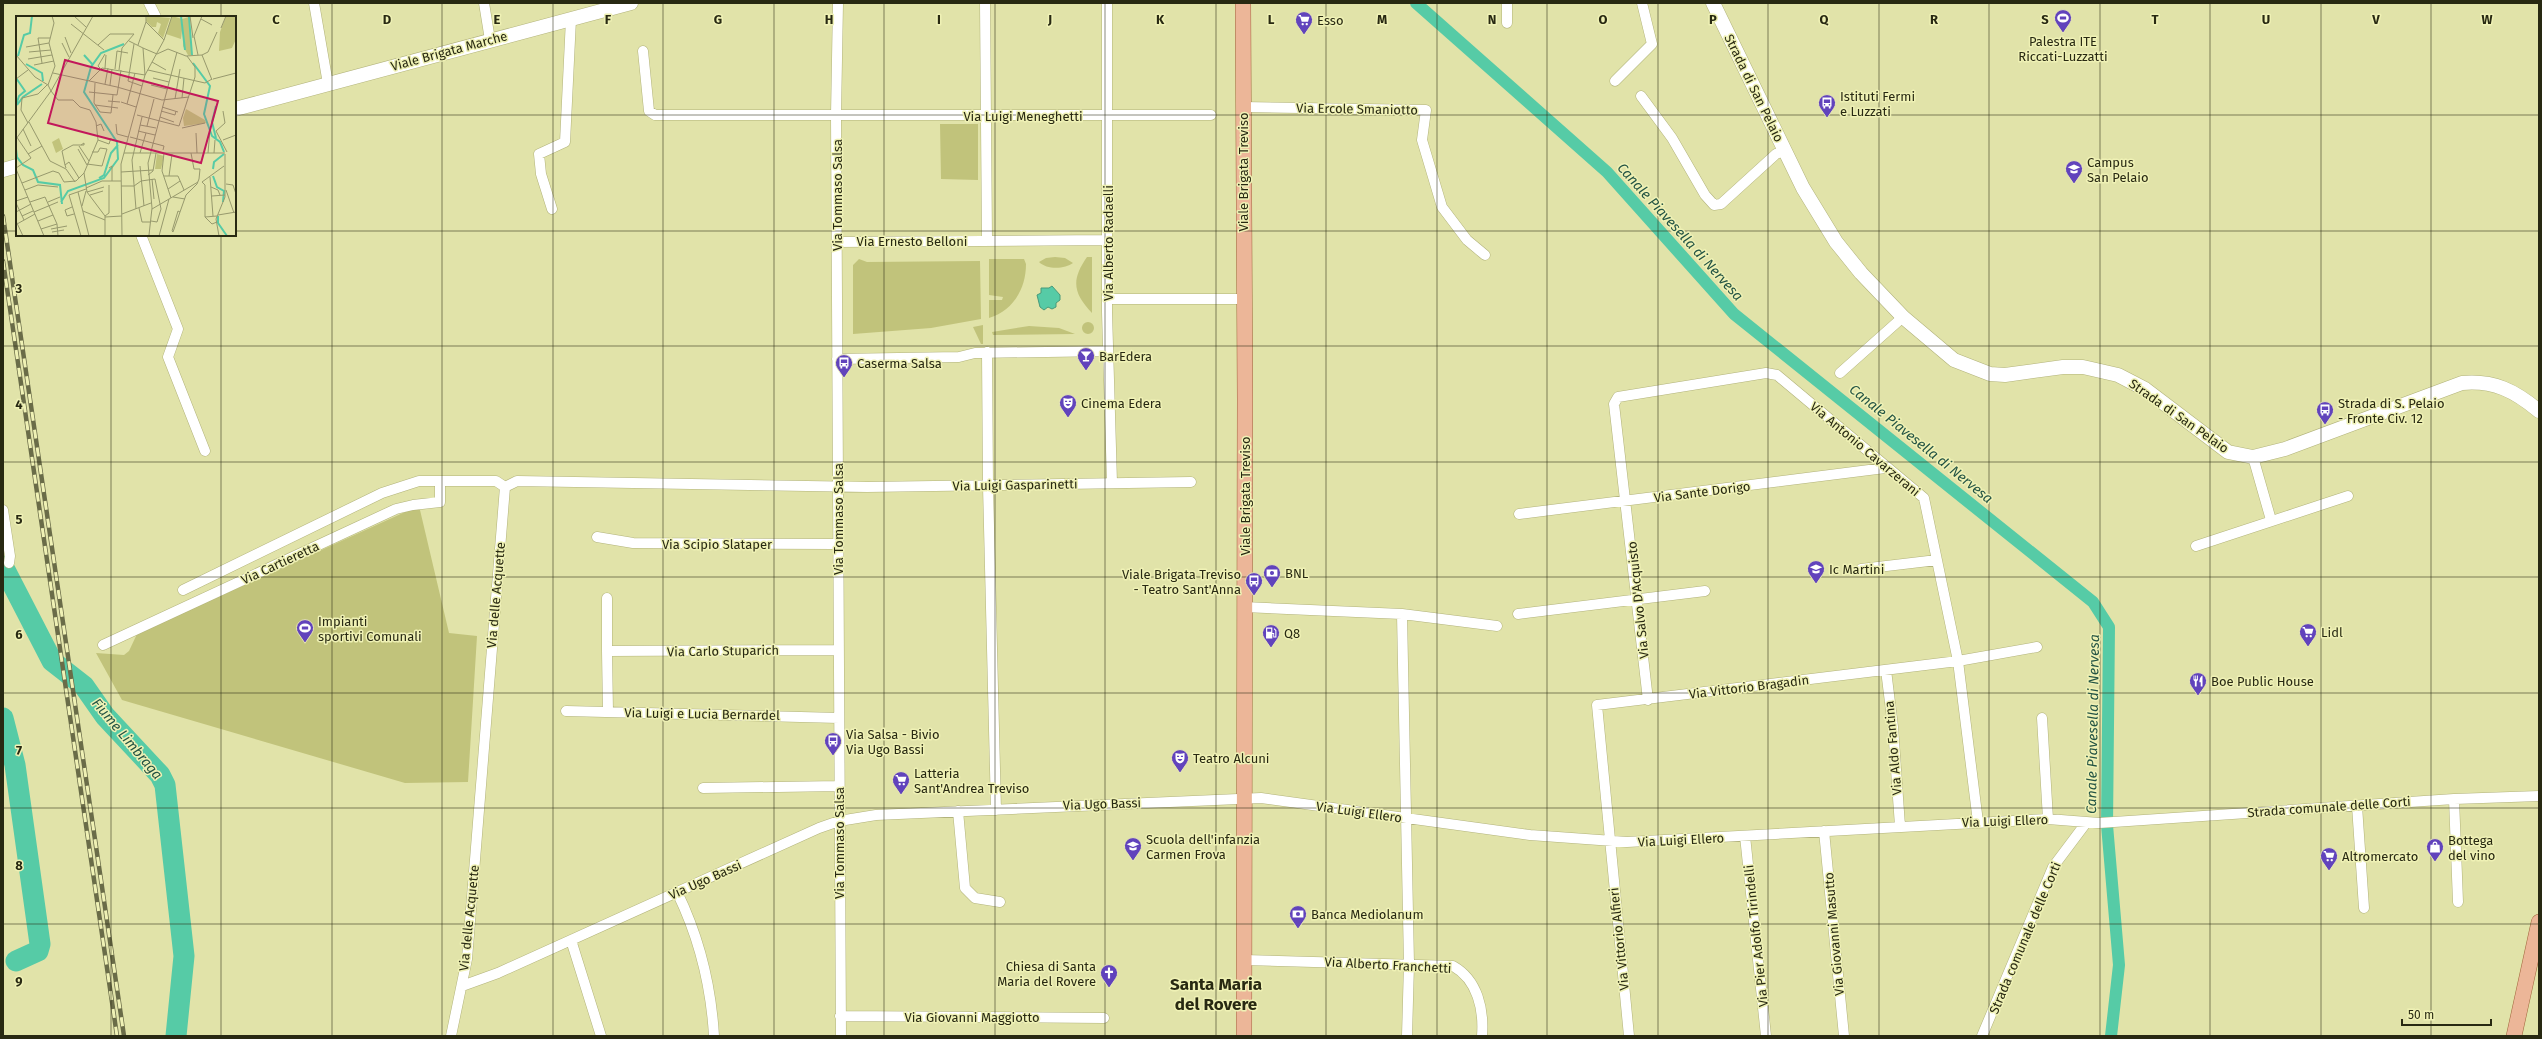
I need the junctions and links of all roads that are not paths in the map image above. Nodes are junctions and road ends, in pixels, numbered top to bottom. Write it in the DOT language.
graph roads {
  1 [pos="149,3"];
  2 [pos="314,3"];
  3 [pos="484,3"];
  4 [pos="631,3"];
  5 [pos="838,3"];
  6 [pos="985,3"];
  7 [pos="1106,3"];
  8 [pos="1242,3"];
  9 [pos="1507,3"];
  10 [pos="1642,3"];
  11 [pos="1713,3"];
  12 [pos="611,6"];
  13 [pos="156,16"];
  14 [pos="571,19"];
  15 [pos="1507,23"];
  16 [pos="490,40"];
  17 [pos="643,51"];
  18 [pos="1615,81"];
  19 [pos="328,84"];
  20 [pos="1641,96"];
  21 [pos="1243,107"];
  22 [pos="236,109"];
  23 [pos="836,115"];
  24 [pos="1211,115"];
  25 [pos="986,116"];
  26 [pos="1108,116"];
  27 [pos="1784,151"];
  28 [pos="16,166"];
  29 [pos="3,170"];
  30 [pos="552,210"];
  31 [pos="141,236"];
  32 [pos="1108,240"];
  33 [pos="987,241"];
  34 [pos="837,242"];
  35 [pos="1485,255"];
  36 [pos="1107,299"];
  37 [pos="1244,299"];
  38 [pos="1903,317"];
  39 [pos="1108,351"];
  40 [pos="987,352"];
  41 [pos="837,359"];
  42 [pos="1840,373"];
  43 [pos="2539,411"];
  44 [pos="205,451"];
  45 [pos="2253,457"];
  46 [pos="1885,468"];
  47 [pos="440,481"];
  48 [pos="1191,482"];
  49 [pos="1112,483"];
  50 [pos="838,486"];
  51 [pos="988,486"];
  52 [pos="505,487"];
  53 [pos="2348,496"];
  54 [pos="1627,501"];
  55 [pos="3,510"];
  56 [pos="1519,514"];
  57 [pos="2271,520"];
  58 [pos="597,537"];
  59 [pos="838,544"];
  60 [pos="2196,546"];
  61 [pos="1937,560"];
  62 [pos="9,564"];
  63 [pos="1861,569"];
  64 [pos="183,590"];
  65 [pos="1705,591"];
  66 [pos="607,598"];
  67 [pos="1638,599"];
  68 [pos="1244,606"];
  69 [pos="1402,614"];
  70 [pos="1518,614"];
  71 [pos="1497,626"];
  72 [pos="103,645"];
  73 [pos="2037,648"];
  74 [pos="839,650"];
  75 [pos="607,651"];
  76 [pos="1958,661"];
  77 [pos="1886,670"];
  78 [pos="1648,700"];
  79 [pos="566,711"];
  80 [pos="608,712"];
  81 [pos="839,718"];
  82 [pos="2042,718"];
  83 [pos="839,786"];
  84 [pos="703,788"];
  85 [pos="2539,796"];
  86 [pos="1245,798"];
  87 [pos="2454,799"];
  88 [pos="2357,806"];
  89 [pos="996,810"];
  90 [pos="958,811"];
  91 [pos="1406,818"];
  92 [pos="2048,819"];
  93 [pos="839,821"];
  94 [pos="1978,822"];
  95 [pos="2120,822"];
  96 [pos="2086,823"];
  97 [pos="1900,826"];
  98 [pos="1824,831"];
  99 [pos="1745,836"];
  100 [pos="1609,842"];
  101 [pos="677,892"];
  102 [pos="1000,902"];
  103 [pos="2458,902"];
  104 [pos="2364,908"];
  105 [pos="2539,922"];
  106 [pos="571,940"];
  107 [pos="1244,960"];
  108 [pos="1409,964"];
  109 [pos="462,986"];
  110 [pos="840,1016"];
  111 [pos="1104,1018"];
  112 [pos="451,1036"];
  113 [pos="601,1036"];
  114 [pos="714,1036"];
  115 [pos="840,1036"];
  116 [pos="1244,1036"];
  117 [pos="1407,1036"];
  118 [pos="1482,1036"];
  119 [pos="1629,1036"];
  120 [pos="1766,1036"];
  121 [pos="1844,1036"];
  122 [pos="1982,1036"];
  123 [pos="2514,1036"];
  1 -- 13 [label="street"];
  2 -- 19 [label="street"];
  3 -- 16 [label="street"];
  4 -- 12 [label="street, Viale Brigata Marche"];
  5 -- 23 [label="street, Via Tommaso Salsa"];
  6 -- 25 [label="street"];
  7 -- 26 [label="street, Via Alberto Radaelli"];
  8 -- 21 [label="main road, Viale Brigata Treviso"];
  9 -- 15 [label="street"];
  10 -- 18 [label="street"];
  11 -- 27 [label="street, Strada di San Pelaio"];
  12 -- 14 [label="street, Viale Brigata Marche"];
  14 -- 16 [label="street, Viale Brigata Marche"];
  14 -- 30 [label="street"];
  16 -- 19 [label="street, Viale Brigata Marche"];
  17 -- 23 [label="street, Via Luigi Meneghetti"];
  19 -- 22 [label="street, Viale Brigata Marche"];
  20 -- 27 [label="street, Strada di San Pelaio"];
  21 -- 35 [label="street, Via Ercole Smaniotto"];
  21 -- 37 [label="main road, Viale Brigata Treviso"];
  23 -- 25 [label="street, Via Luigi Meneghetti"];
  23 -- 34 [label="street, Via Tommaso Salsa"];
  24 -- 26 [label="street, Via Luigi Meneghetti"];
  25 -- 26 [label="street, Via Luigi Meneghetti"];
  25 -- 33 [label="street"];
  26 -- 32 [label="street, Via Alberto Radaelli"];
  27 -- 38 [label="street, Strada di San Pelaio"];
  28 -- 29 [label="street"];
  31 -- 44 [label="street"];
  32 -- 33 [label="street, Via Ernesto Belloni"];
  32 -- 36 [label="street, Via Alberto Radaelli"];
  33 -- 34 [label="street, Via Ernesto Belloni"];
  34 -- 41 [label="street, Via Tommaso Salsa"];
  36 -- 37 [label="street"];
  36 -- 39 [label="street, Via Alberto Radaelli"];
  37 -- 68 [label="main road, Viale Brigata Treviso"];
  38 -- 42 [label="street"];
  38 -- 45 [label="street, Strada di San Pelaio"];
  39 -- 40 [label="street"];
  39 -- 49 [label="street, Via Alberto Radaelli"];
  40 -- 41 [label="street"];
  40 -- 51 [label="street"];
  41 -- 50 [label="street, Via Tommaso Salsa"];
  43 -- 45 [label="street, Strada di San Pelaio"];
  45 -- 57 [label="street"];
  46 -- 54 [label="street, Via Sante Dorigo"];
  46 -- 54 [label="street, Via Antonio Cavarzerani"];
  46 -- 61 [label="street, Via Antonio Cavarzerani"];
  47 -- 52 [label="street, Via Cartieretta"];
  47 -- 64 [label="street, Via Cartieretta"];
  47 -- 72 [label="street, Via Cartieretta"];
  48 -- 49 [label="street, Via Luigi Gasparinetti"];
  49 -- 51 [label="street, Via Luigi Gasparinetti"];
  50 -- 51 [label="street, Via Luigi Gasparinetti"];
  50 -- 52 [label="street"];
  50 -- 59 [label="street, Via Tommaso Salsa"];
  51 -- 89 [label="street"];
  52 -- 109 [label="street, Via delle Acquette"];
  53 -- 57 [label="street"];
  54 -- 56 [label="street, Via Sante Dorigo"];
  54 -- 67 [label="street, Via Salvo D'Acquisto"];
  55 -- 62 [label="street"];
  57 -- 60 [label="street"];
  58 -- 59 [label="street, Via Scipio Slataper"];
  59 -- 74 [label="street, Via Tommaso Salsa"];
  61 -- 63 [label="street"];
  61 -- 76 [label="street, Via Antonio Cavarzerani"];
  65 -- 67 [label="street"];
  66 -- 75 [label="street"];
  67 -- 70 [label="street"];
  67 -- 78 [label="street, Via Salvo D'Acquisto"];
  68 -- 69 [label="street"];
  68 -- 86 [label="main road, Viale Brigata Treviso"];
  69 -- 71 [label="street"];
  69 -- 91 [label="street"];
  73 -- 76 [label="street, Via Vittorio Bragadin"];
  74 -- 75 [label="street, Via Carlo Stuparich"];
  74 -- 81 [label="street, Via Tommaso Salsa"];
  75 -- 80 [label="street"];
  76 -- 77 [label="street, Via Vittorio Bragadin"];
  76 -- 94 [label="street, Via Antonio Cavarzerani"];
  77 -- 78 [label="street, Via Vittorio Bragadin"];
  77 -- 97 [label="street, Via Aldo Fantina"];
  78 -- 100 [label="street, Via Vittorio Bragadin"];
  79 -- 80 [label="street, Via Luigi e Lucia Bernardel"];
  80 -- 81 [label="street, Via Luigi e Lucia Bernardel"];
  81 -- 83 [label="street, Via Tommaso Salsa"];
  82 -- 92 [label="street"];
  83 -- 84 [label="street"];
  83 -- 93 [label="street, Via Tommaso Salsa"];
  85 -- 87 [label="street, Strada comunale delle Corti"];
  86 -- 89 [label="street, Via Ugo Bassi"];
  86 -- 91 [label="street, Via Luigi Ellero"];
  86 -- 107 [label="main road, Viale Brigata Treviso"];
  87 -- 88 [label="street, Strada comunale delle Corti"];
  87 -- 103 [label="street"];
  88 -- 95 [label="street, Strada comunale delle Corti"];
  88 -- 104 [label="street"];
  89 -- 90 [label="street, Via Ugo Bassi"];
  90 -- 93 [label="street, Via Ugo Bassi"];
  90 -- 102 [label="street"];
  91 -- 100 [label="street, Via Luigi Ellero"];
  91 -- 108 [label="street"];
  92 -- 94 [label="street, Via Luigi Ellero"];
  92 -- 96 [label="street, Via Luigi Ellero"];
  93 -- 101 [label="street, Via Ugo Bassi"];
  93 -- 110 [label="street, Via Tommaso Salsa"];
  94 -- 97 [label="street, Via Luigi Ellero"];
  95 -- 96 [label="street, Via Luigi Ellero"];
  96 -- 122 [label="street, Strada comunale delle Corti"];
  97 -- 98 [label="street, Via Luigi Ellero"];
  98 -- 99 [label="street, Via Luigi Ellero"];
  98 -- 121 [label="street, Via Giovanni Masutto"];
  99 -- 100 [label="street, Via Luigi Ellero"];
  99 -- 120 [label="street, Via Pier Adolfo Tirindelli"];
  100 -- 119 [label="street, Via Vittorio Alfieri"];
  101 -- 106 [label="street, Via Ugo Bassi"];
  101 -- 114 [label="street"];
  105 -- 123 [label="main road"];
  106 -- 109 [label="street, Via Ugo Bassi"];
  106 -- 113 [label="street"];
  107 -- 108 [label="street, Via Alberto Franchetti"];
  107 -- 116 [label="main road, Viale Brigata Treviso"];
  108 -- 117 [label="street"];
  108 -- 118 [label="street, Via Alberto Franchetti"];
  109 -- 112 [label="street, Via delle Acquette"];
  110 -- 111 [label="street, Via Giovanni Maggiotto"];
  110 -- 115 [label="street, Via Tommaso Salsa"];
}
